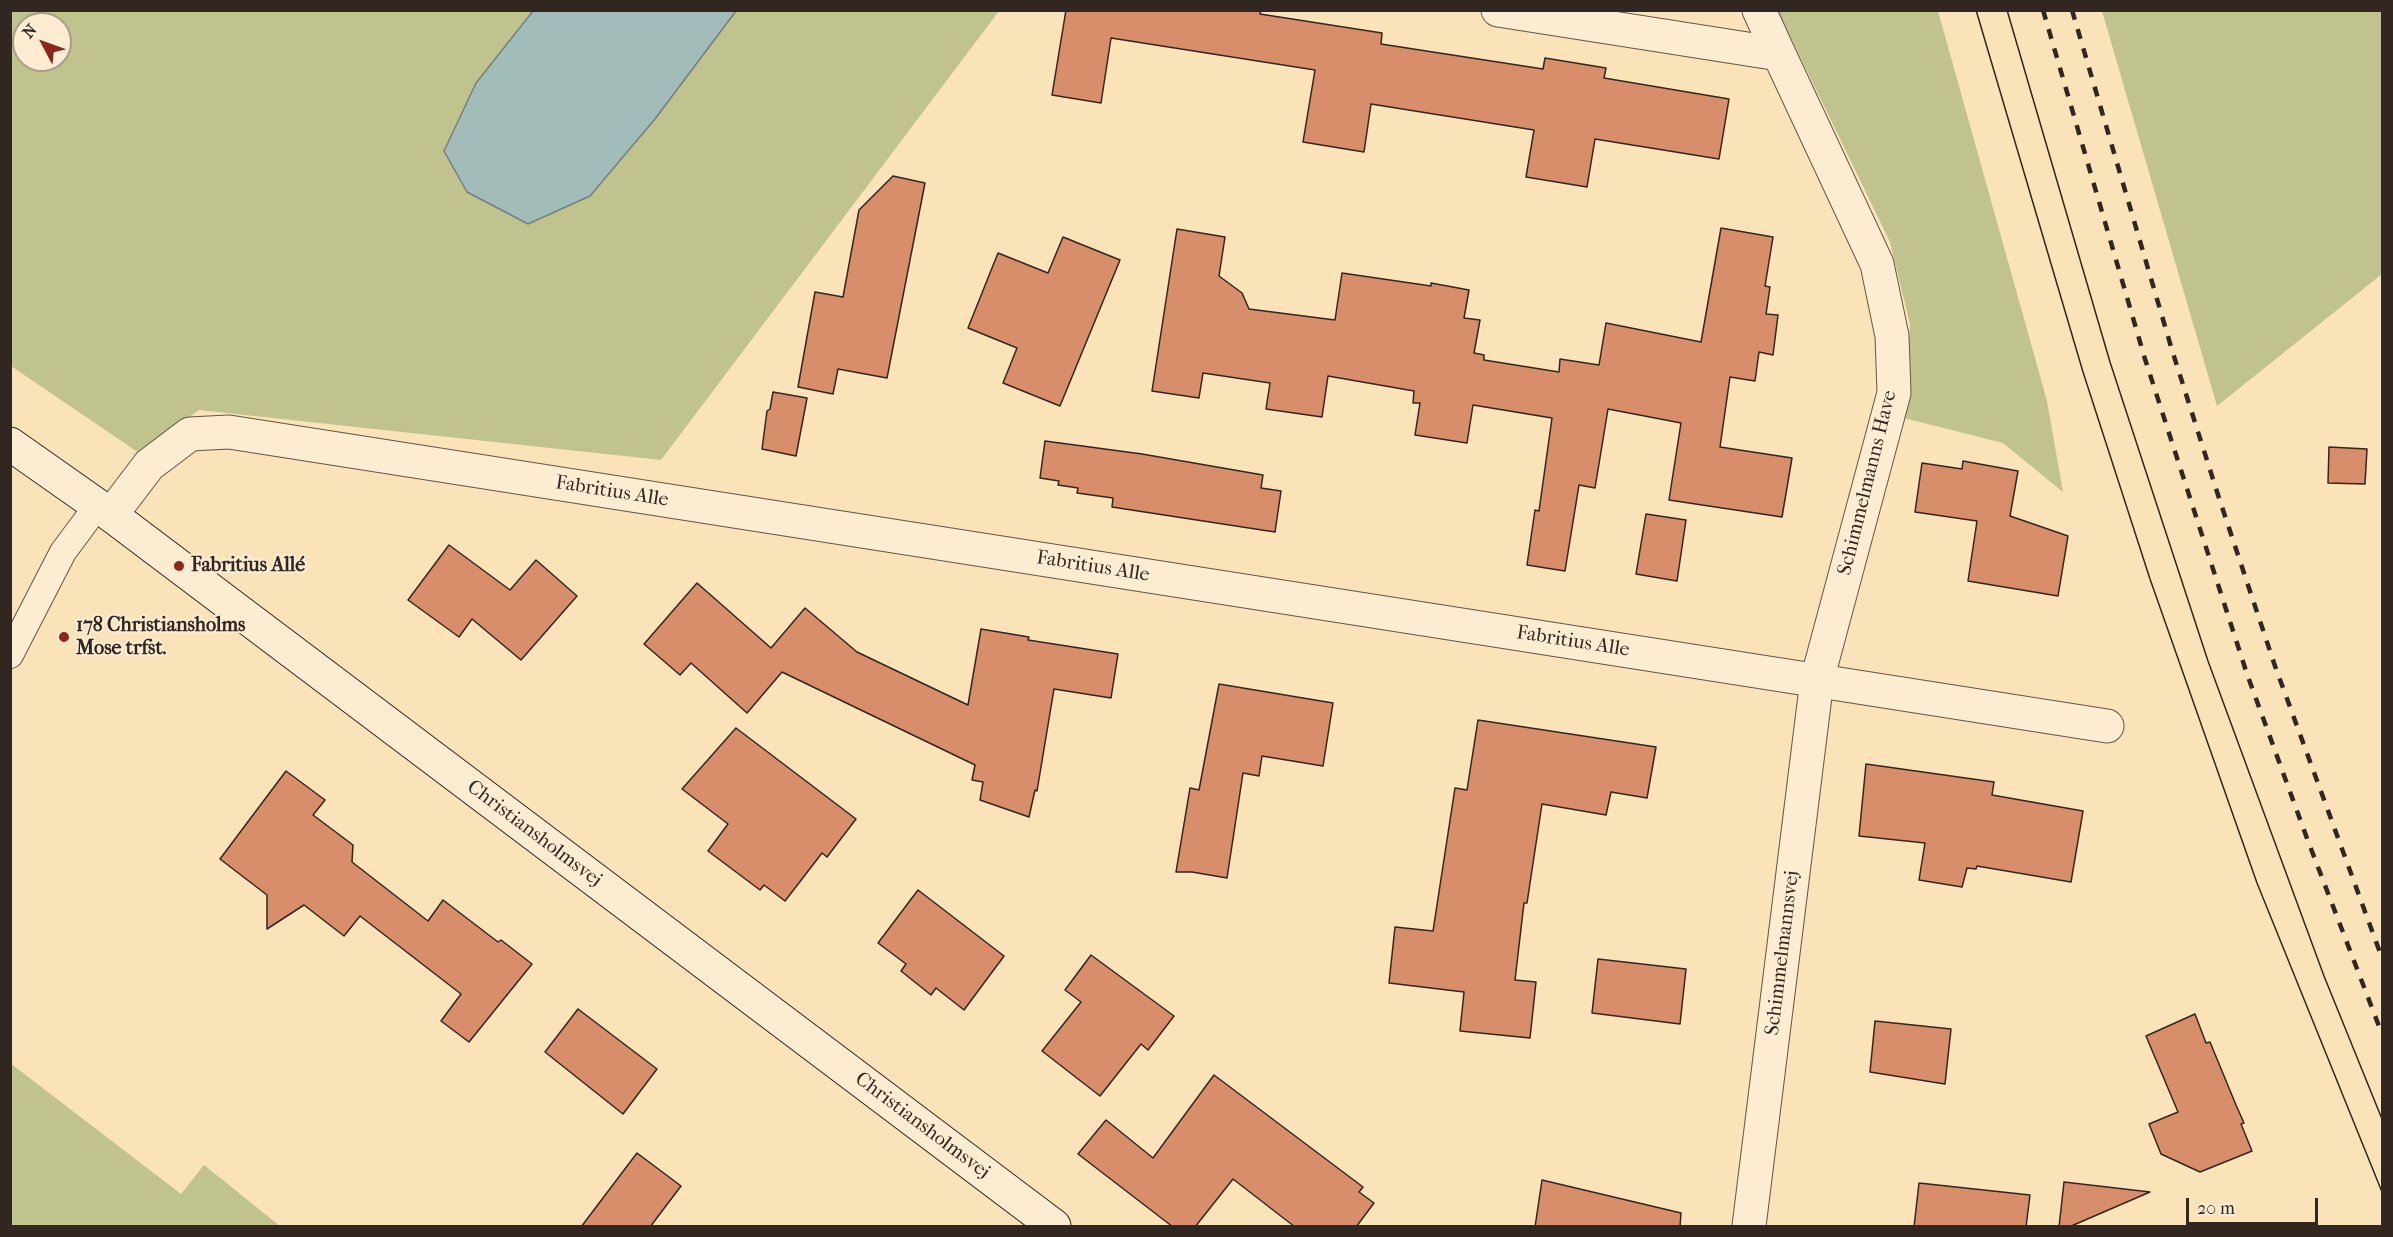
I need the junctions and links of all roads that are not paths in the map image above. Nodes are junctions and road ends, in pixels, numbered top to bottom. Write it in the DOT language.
graph roads {
  1 [pos="1498,10"];
  2 [pos="1759,10"];
  3 [pos="1779,54"];
  4 [pos="10,444"];
  5 [pos="105,510"];
  6 [pos="10,655"];
  7 [pos="1817,680"];
  8 [pos="2107,726"];
  9 [pos="1054,1227"];
  10 [pos="1749,1227"];
  1 -- 3 [label="street"];
  2 -- 3 [label="street, Schimmelmanns Have"];
  3 -- 7 [label="street, Schimmelmanns Have"];
  4 -- 5 [label="street, Christiansholmsvej"];
  5 -- 6 [label="lane"];
  5 -- 7 [label="street, Fabritius Alle"];
  5 -- 9 [label="street, Christiansholmsvej"];
  7 -- 8 [label="street, Fabritius Alle"];
  7 -- 10 [label="street, Schimmelmannsvej"];
}
